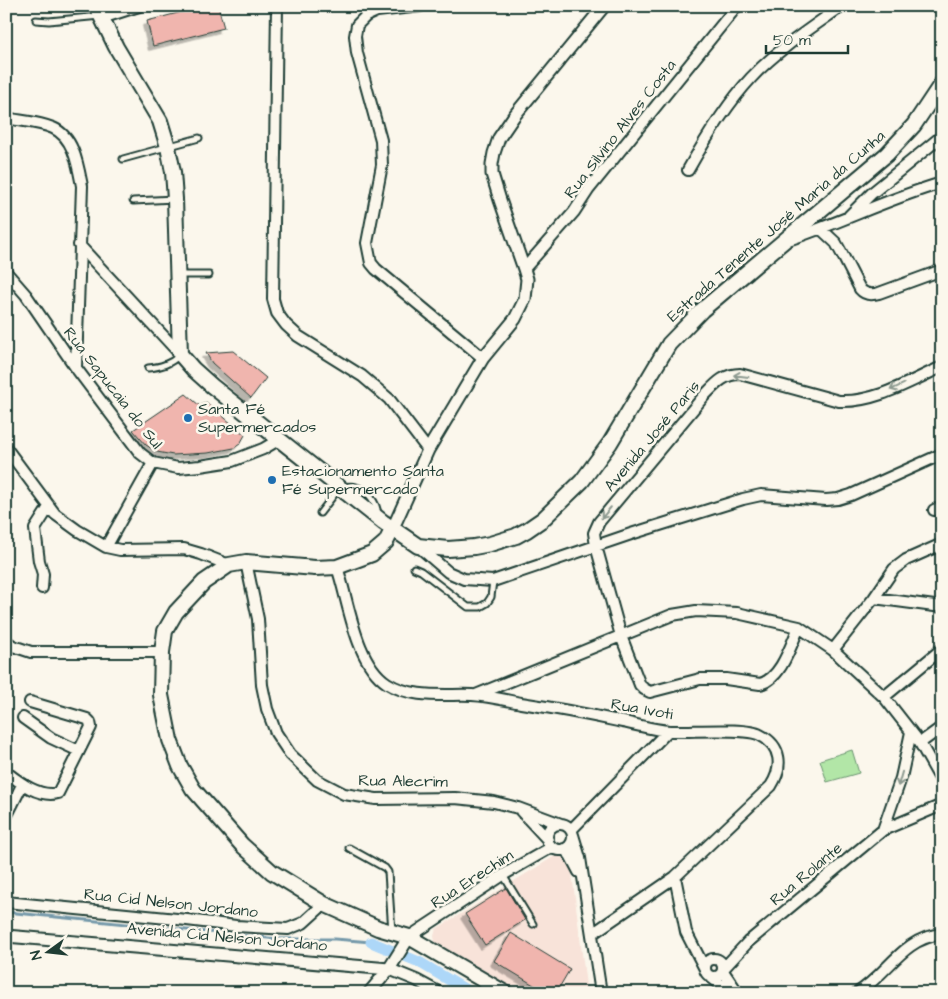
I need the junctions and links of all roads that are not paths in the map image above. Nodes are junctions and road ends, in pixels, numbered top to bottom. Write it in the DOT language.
graph roads {
  1 [pos="139,6"];
  2 [pos="277,6"];
  3 [pos="420,6"];
  4 [pos="604,6"];
  5 [pos="737,6"];
  6 [pos="842,6"];
  7 [pos="98,11"];
  8 [pos="36,20"];
  9 [pos="942,83"];
  10 [pos="6,118"];
  11 [pos="942,136"];
  12 [pos="199,138"];
  13 [pos="168,147"];
  14 [pos="123,159"];
  15 [pos="688,170"];
  16 [pos="942,183"];
  17 [pos="175,199"];
  18 [pos="133,201"];
  19 [pos="846,219"];
  20 [pos="821,229"];
  21 [pos="785,241"];
  22 [pos="79,244"];
  23 [pos="524,269"];
  24 [pos="942,270"];
  25 [pos="6,272"];
  26 [pos="178,275"];
  27 [pos="209,275"];
  28 [pos="180,354"];
  29 [pos="483,358"];
  30 [pos="942,367"];
  31 [pos="76,368"];
  32 [pos="148,368"];
  33 [pos="280,439"];
  34 [pos="6,448"];
  35 [pos="428,450"];
  36 [pos="942,454"];
  37 [pos="153,463"];
  38 [pos="340,487"];
  39 [pos="49,507"];
  40 [pos="320,513"];
  41 [pos="393,528"];
  42 [pos="942,544"];
  43 [pos="418,546"];
  44 [pos="596,546"];
  45 [pos="106,547"];
  46 [pos="246,562"];
  47 [pos="229,566"];
  48 [pos="337,567"];
  49 [pos="414,568"];
  50 [pos="492,582"];
  51 [pos="42,588"];
  52 [pos="874,598"];
  53 [pos="942,607"];
  54 [pos="799,627"];
  55 [pos="621,636"];
  56 [pos="6,641"];
  57 [pos="833,650"];
  58 [pos="942,650"];
  59 [pos="162,652"];
  60 [pos="475,695"];
  61 [pos="884,697"];
  62 [pos="30,702"];
  63 [pos="23,718"];
  64 [pos="942,728"];
  65 [pos="668,731"];
  66 [pos="911,732"];
  67 [pos="920,744"];
  68 [pos="79,751"];
  69 [pos="6,772"];
  70 [pos="942,782"];
  71 [pos="22,785"];
  72 [pos="942,805"];
  73 [pos="518,808"];
  74 [pos="6,817"];
  75 [pos="562,824"];
  76 [pos="882,830"];
  77 [pos="572,832"];
  78 [pos="550,844"];
  79 [pos="349,848"];
  80 [pos="564,849"];
  81 [pos="503,875"];
  82 [pos="675,877"];
  83 [pos="582,878"];
  84 [pos="6,902"];
  85 [pos="324,904"];
  86 [pos="533,924"];
  87 [pos="392,932"];
  88 [pos="592,934"];
  89 [pos="942,934"];
  90 [pos="6,936"];
  91 [pos="406,942"];
  92 [pos="692,942"];
  93 [pos="748,942"];
  94 [pos="716,958"];
  95 [pos="392,965"];
  96 [pos="724,969"];
  97 [pos="708,973"];
  98 [pos="369,993"];
  99 [pos="440,993"];
  100 [pos="505,993"];
  101 [pos="602,993"];
  102 [pos="731,993"];
  103 [pos="738,993"];
  104 [pos="857,993"];
  1 -- 7 [label="street"];
  2 -- 35 [label="street"];
  3 -- 29 [label="street"];
  4 -- 23 [label="street"];
  5 -- 23 [label="street, Rua Silvino Alves Costa"];
  6 -- 15 [label="street"];
  7 -- 8 [label="lane"];
  7 -- 13 [label="main road"];
  9 -- 21 [label="main road, Estrada Tenente José Maria da Cunha"];
  10 -- 22 [label="street"];
  11 -- 19 [label="street"];
  12 -- 13 [label="lane"];
  13 -- 14 [label="lane"];
  13 -- 17 [label="main road"];
  16 -- 19 [label="street"];
  17 -- 18 [label="lane"];
  17 -- 26 [label="main road"];
  19 -- 20 [label="street"];
  20 -- 21 [label="street"];
  20 -- 24 [label="street"];
  21 -- 43 [label="main road, Estrada Tenente José Maria da Cunha"];
  22 -- 28 [label="street"];
  22 -- 31 [label="street"];
  23 -- 29 [label="street"];
  25 -- 31 [label="street, Rua Sapucaia do Sul"];
  26 -- 27 [label="lane"];
  26 -- 28 [label="main road"];
  28 -- 32 [label="lane"];
  28 -- 33 [label="main road"];
  29 -- 35 [label="street"];
  30 -- 44 [label="street, Avenida José Paris, one-way"];
  31 -- 37 [label="street, Rua Sapucaia do Sul"];
  33 -- 37 [label="street, Rua Sapucaia do Sul"];
  33 -- 38 [label="main road"];
  34 -- 39 [label="street"];
  35 -- 41 [label="street"];
  36 -- 44 [label="street"];
  37 -- 45 [label="street"];
  38 -- 40 [label="lane"];
  38 -- 41 [label="main road"];
  39 -- 45 [label="street"];
  39 -- 51 [label="street"];
  41 -- 43 [label="main road"];
  41 -- 48 [label="main road"];
  42 -- 52 [label="street"];
  43 -- 50 [label="street"];
  44 -- 50 [label="street"];
  44 -- 55 [label="street"];
  45 -- 47 [label="street"];
  46 -- 47 [label="main road"];
  46 -- 48 [label="main road"];
  46 -- 73 [label="street, Rua Alecrim"];
  47 -- 59 [label="main road"];
  48 -- 60 [label="street, Rua Ivoti"];
  49 -- 50 [label="lane"];
  52 -- 53 [label="street"];
  52 -- 57 [label="street"];
  54 -- 55 [label="street"];
  54 -- 55 [label="street"];
  54 -- 57 [label="street"];
  55 -- 60 [label="street"];
  56 -- 59 [label="street"];
  57 -- 61 [label="street"];
  58 -- 61 [label="street"];
  59 -- 85 [label="main road"];
  60 -- 65 [label="street, Rua Ivoti"];
  61 -- 66 [label="street"];
  62 -- 68 [label="street"];
  63 -- 68 [label="street"];
  64 -- 67 [label="street"];
  65 -- 77 [label="street"];
  65 -- 82 [label="street, Rua Ivoti"];
  66 -- 67 [label="street"];
  66 -- 76 [label="street, one-way"];
  67 -- 70 [label="street"];
  68 -- 71 [label="street"];
  69 -- 71 [label="street"];
  71 -- 74 [label="street"];
  72 -- 76 [label="street"];
  73 -- 75 [label="street, Rua Alecrim"];
  73 -- 78 [label="street"];
  75 -- 77 [label="street"];
  75 -- 78 [label="street"];
  76 -- 93 [label="street, Rua Rolante"];
  77 -- 80 [label="street"];
  77 -- 83 [label="street"];
  78 -- 80 [label="street"];
  78 -- 81 [label="street, Rua Erechim"];
  79 -- 87 [label="lane"];
  80 -- 83 [label="street"];
  81 -- 86 [label="lane"];
  81 -- 91 [label="street, Rua Erechim"];
  82 -- 88 [label="street, Rua Ivoti"];
  82 -- 92 [label="street"];
  83 -- 88 [label="street"];
  84 -- 85 [label="street, Rua Cid Nelson Jordano"];
  85 -- 87 [label="main road"];
  87 -- 91 [label="main road"];
  88 -- 101 [label="street"];
  89 -- 104 [label="street"];
  90 -- 95 [label="street, Avenida Cid Nelson Jordano"];
  91 -- 95 [label="street"];
  91 -- 100 [label="main road"];
  92 -- 94 [label="street"];
  92 -- 97 [label="street"];
  93 -- 94 [label="street, Rua Rolante"];
  93 -- 96 [label="street, Rua Rolante"];
  94 -- 96 [label="street"];
  94 -- 97 [label="street"];
  95 -- 98 [label="street"];
  95 -- 99 [label="street, Avenida Cid Nelson Jordano"];
  96 -- 97 [label="street"];
  96 -- 103 [label="street"];
  97 -- 102 [label="street"];
}
